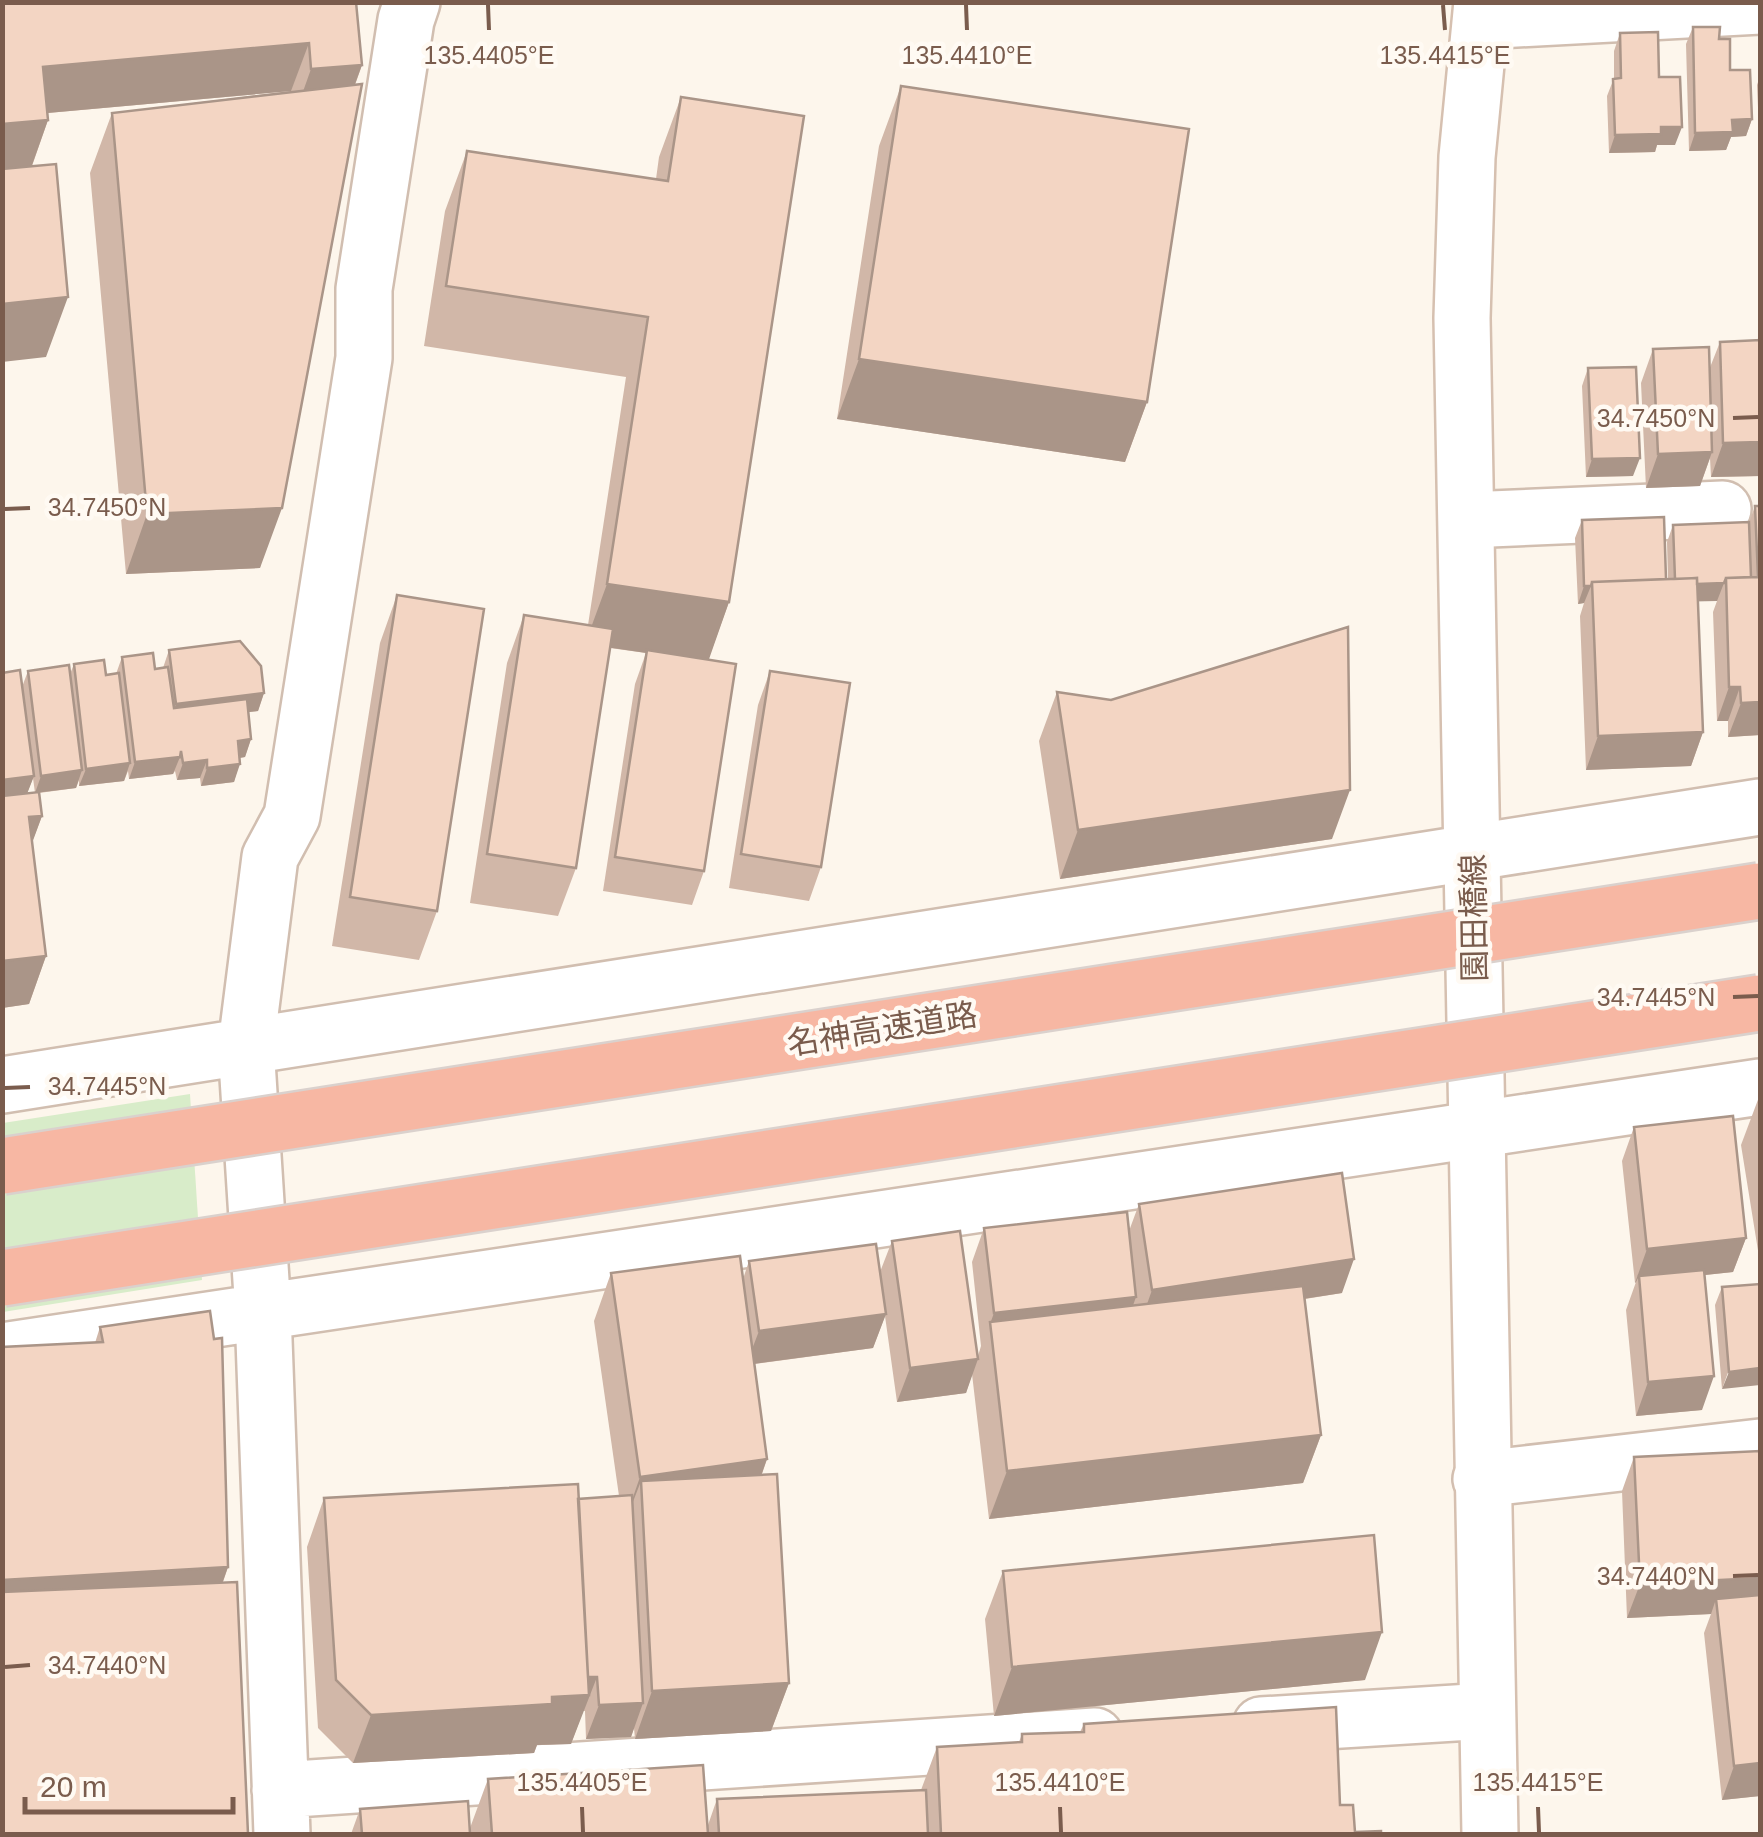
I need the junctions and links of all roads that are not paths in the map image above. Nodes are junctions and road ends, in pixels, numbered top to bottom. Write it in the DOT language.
graph roads {
  1 [pos="412,2"];
  2 [pos="1760,6"];
  3 [pos="1482,12"];
  4 [pos="1723,509"];
  5 [pos="1466,520"];
  6 [pos="1760,807"];
  7 [pos="1474,851"];
  8 [pos="1760,891"];
  9 [pos="1760,1003"];
  10 [pos="246,1046"];
  11 [pos="2,1085"];
  12 [pos="1760,1086"];
  13 [pos="1476,1129"];
  14 [pos="2,1166"];
  15 [pos="2,1278"];
  16 [pos="263,1312"];
  17 [pos="2,1351"];
  18 [pos="1760,1446"];
  19 [pos="1482,1480"];
  20 [pos="1487,1711"];
  21 [pos="1212,1729"];
  22 [pos="1152,1733"];
  23 [pos="281,1812"];
  24 [pos="1490,1834"];
  1 -- 10 [label="street"];
  2 -- 3 [label="street"];
  3 -- 5 [label="street, 園田橋線"];
  4 -- 5 [label="street"];
  5 -- 7 [label="street, 園田橋線"];
  6 -- 7 [label="street"];
  7 -- 10 [label="street"];
  7 -- 13 [label="street, 園田橋線"];
  8 -- 14 [label="highway, 名神高速道路, bridge"];
  9 -- 15 [label="highway, bridge"];
  10 -- 11 [label="street"];
  10 -- 16 [label="street"];
  12 -- 13 [label="street"];
  13 -- 16 [label="street"];
  13 -- 19 [label="street, 園田橋線"];
  16 -- 17 [label="street"];
  16 -- 23 [label="street"];
  18 -- 19 [label="street"];
  19 -- 20 [label="street, 園田橋線"];
  20 -- 21 [label="street"];
  20 -- 24 [label="street, 園田橋線"];
  22 -- 23 [label="street"];
}
